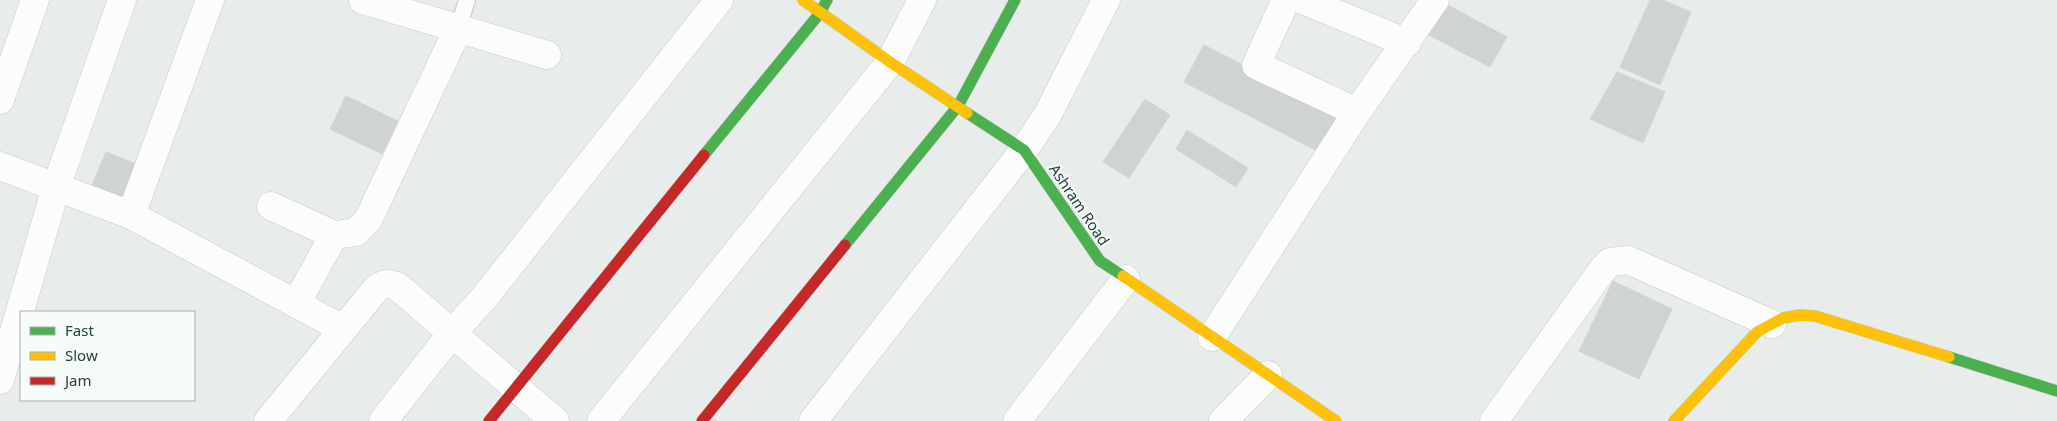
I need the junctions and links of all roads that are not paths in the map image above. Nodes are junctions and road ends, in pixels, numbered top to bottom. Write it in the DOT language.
graph roads {
  1 [pos="35,0"];
  2 [pos="122,0"];
  3 [pos="210,0"];
  4 [pos="363,0"];
  5 [pos="467,0"];
  6 [pos="719,0"];
  7 [pos="804,0"];
  8 [pos="827,0"];
  9 [pos="922,0"];
  10 [pos="1015,0"];
  11 [pos="1106,0"];
  12 [pos="1286,0"];
  13 [pos="1303,0"];
  14 [pos="1435,0"];
  15 [pos="820,13"];
  16 [pos="458,28"];
  17 [pos="1407,43"];
  18 [pos="547,56"];
  19 [pos="890,62"];
  20 [pos="0,100"];
  21 [pos="958,106"];
  22 [pos="1358,112"];
  23 [pos="1024,150"];
  24 [pos="0,166"];
  25 [pos="56,187"];
  26 [pos="271,206"];
  27 [pos="131,215"];
  28 [pos="334,235"];
  29 [pos="1126,278"];
  30 [pos="296,304"];
  31 [pos="20,311"];
  32 [pos="20,311"];
  33 [pos="1772,324"];
  34 [pos="343,329"];
  35 [pos="452,332"];
  36 [pos="1212,337"];
  37 [pos="1268,375"];
  38 [pos="0,380"];
  39 [pos="516,388"];
  40 [pos="2057,391"];
  41 [pos="268,421"];
  42 [pos="383,421"];
  43 [pos="489,421"];
  44 [pos="556,421"];
  45 [pos="601,421"];
  46 [pos="702,421"];
  47 [pos="813,421"];
  48 [pos="1017,421"];
  49 [pos="1223,421"];
  50 [pos="1336,421"];
  51 [pos="1494,421"];
  52 [pos="1674,421"];
  1 -- 20 [label="street"];
  2 -- 25 [label="street"];
  3 -- 27 [label="street"];
  4 -- 16 [label="street"];
  5 -- 16 [label="lane"];
  6 -- 35 [label="street"];
  7 -- 15 [label="street, Ashram Road"];
  8 -- 15 [label="street"];
  9 -- 19 [label="street"];
  10 -- 21 [label="street"];
  11 -- 23 [label="street"];
  12 -- 22 [label="street"];
  13 -- 17 [label="street"];
  14 -- 17 [label="street"];
  15 -- 19 [label="street, Ashram Road"];
  15 -- 39 [label="street"];
  16 -- 18 [label="street"];
  16 -- 28 [label="street"];
  17 -- 22 [label="street"];
  19 -- 21 [label="street, Ashram Road"];
  19 -- 45 [label="street"];
  21 -- 23 [label="street, Ashram Road"];
  21 -- 46 [label="street"];
  22 -- 36 [label="street"];
  23 -- 29 [label="street, Ashram Road"];
  23 -- 47 [label="street"];
  24 -- 25 [label="street"];
  25 -- 27 [label="street"];
  25 -- 32 [label="street"];
  26 -- 28 [label="street"];
  27 -- 30 [label="street"];
  28 -- 30 [label="street"];
  29 -- 36 [label="street, Ashram Road"];
  29 -- 48 [label="street"];
  30 -- 34 [label="street"];
  31 -- 38 [label="street"];
  33 -- 40 [label="street"];
  33 -- 51 [label="street"];
  33 -- 52 [label="street"];
  34 -- 35 [label="street"];
  34 -- 41 [label="street"];
  35 -- 39 [label="street"];
  35 -- 42 [label="street"];
  36 -- 37 [label="street, Ashram Road"];
  37 -- 49 [label="street"];
  37 -- 50 [label="street, Ashram Road"];
  39 -- 43 [label="street"];
  39 -- 44 [label="street"];
}
